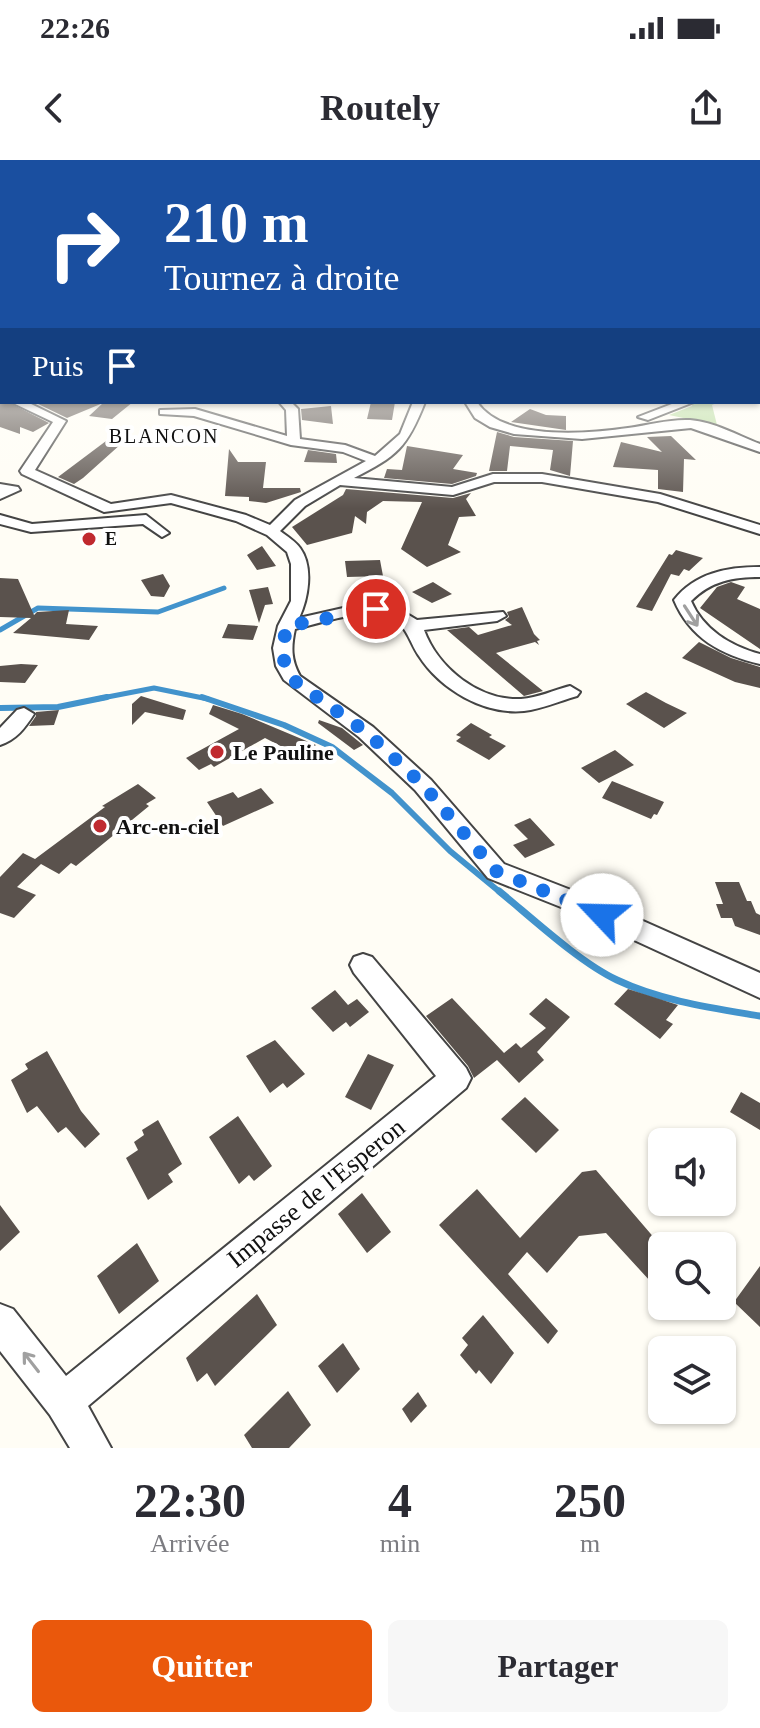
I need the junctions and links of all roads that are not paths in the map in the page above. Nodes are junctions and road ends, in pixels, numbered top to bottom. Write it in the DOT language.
graph roads {
  1 [pos="22,404"];
  2 [pos="287,404"];
  3 [pos="418,404"];
  4 [pos="472,404"];
  5 [pos="685,404"];
  6 [pos="164,412"];
  7 [pos="536,434"];
  8 [pos="295,442"];
  9 [pos="760,448"];
  10 [pos="374,460"];
  11 [pos="334,481"];
  12 [pos="2,488"];
  13 [pos="0,519"];
  14 [pos="760,530"];
  15 [pos="272,532"];
  16 [pos="162,533"];
  17 [pos="760,572"];
  18 [pos="497,616"];
  19 [pos="287,626"];
  20 [pos="414,626"];
  21 [pos="760,659"];
  22 [pos="570,692"];
  23 [pos="24,714"];
  24 [pos="0,738"];
  25 [pos="363,965"];
  26 [pos="760,986"];
  27 [pos="0,1322"];
  28 [pos="63,1402"];
  29 [pos="92,1448"];
  1 -- 15 [label="street"];
  2 -- 8 [label="street"];
  3 -- 10 [label="street"];
  4 -- 7 [label="street"];
  5 -- 7 [label="street"];
  6 -- 8 [label="street"];
  7 -- 9 [label="street"];
  8 -- 10 [label="street"];
  10 -- 11 [label="street"];
  11 -- 14 [label="street"];
  11 -- 15 [label="street"];
  12 -- 13 [label="street"];
  13 -- 16 [label="street"];
  15 -- 19 [label="street"];
  17 -- 21 [label="street, one-way"];
  18 -- 20 [label="street"];
  19 -- 20 [label="street"];
  19 -- 26 [label="street"];
  20 -- 22 [label="street"];
  23 -- 24 [label="street"];
  25 -- 28 [label="street, Impasse de l'Esperon"];
  28 -- 27 [label="street, one-way"];
  28 -- 29 [label="street"];
}
